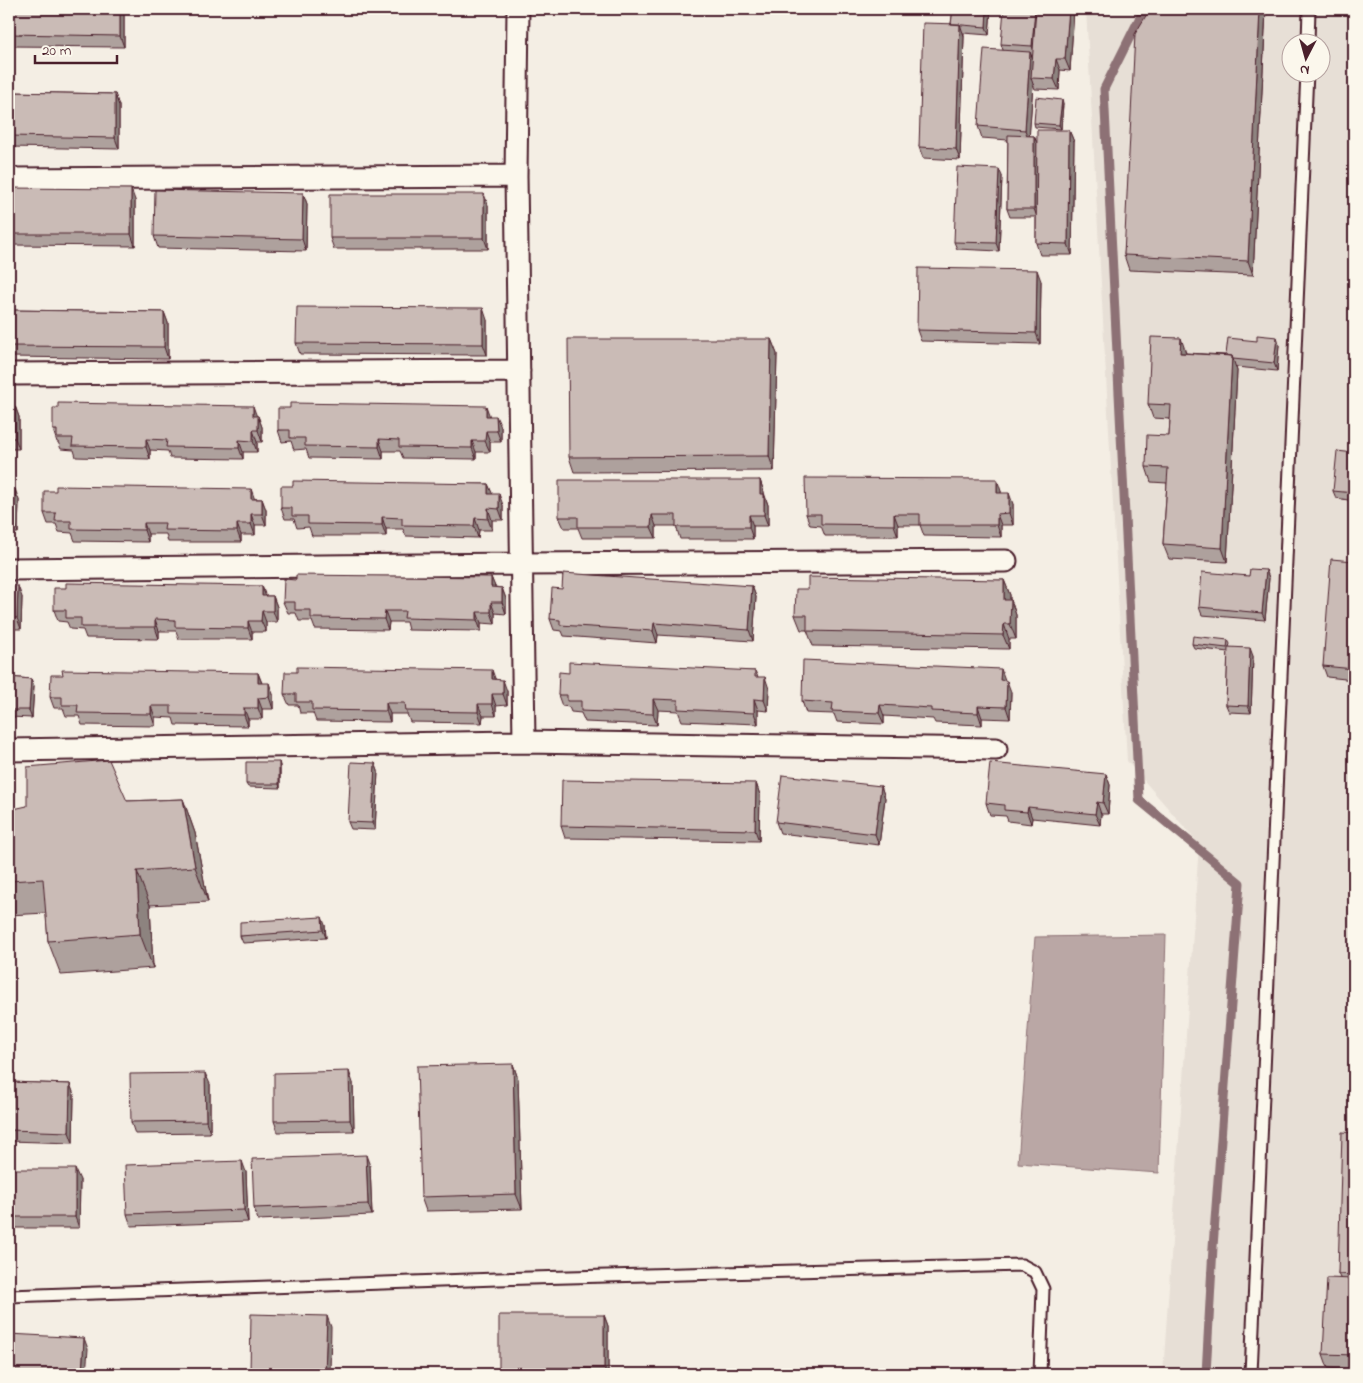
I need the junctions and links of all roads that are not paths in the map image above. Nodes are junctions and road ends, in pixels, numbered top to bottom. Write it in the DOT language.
graph roads {
  1 [pos="518,9"];
  2 [pos="1309,9"];
  3 [pos="1308,32"];
  4 [pos="1306,82"];
  5 [pos="516,176"];
  6 [pos="9,179"];
  7 [pos="519,371"];
  8 [pos="9,374"];
  9 [pos="1006,562"];
  10 [pos="522,564"];
  11 [pos="9,569"];
  12 [pos="524,742"];
  13 [pos="996,749"];
  14 [pos="9,750"];
  15 [pos="9,1296"];
  16 [pos="1040,1374"];
  17 [pos="1251,1374"];
  1 -- 5 [label="street"];
  2 -- 3 [label="lane"];
  4 -- 17 [label="lane"];
  5 -- 6 [label="street"];
  5 -- 7 [label="street"];
  7 -- 8 [label="street"];
  7 -- 10 [label="street"];
  9 -- 10 [label="street"];
  10 -- 11 [label="street"];
  10 -- 12 [label="street"];
  12 -- 13 [label="street"];
  12 -- 14 [label="street"];
  15 -- 16 [label="lane"];
}
